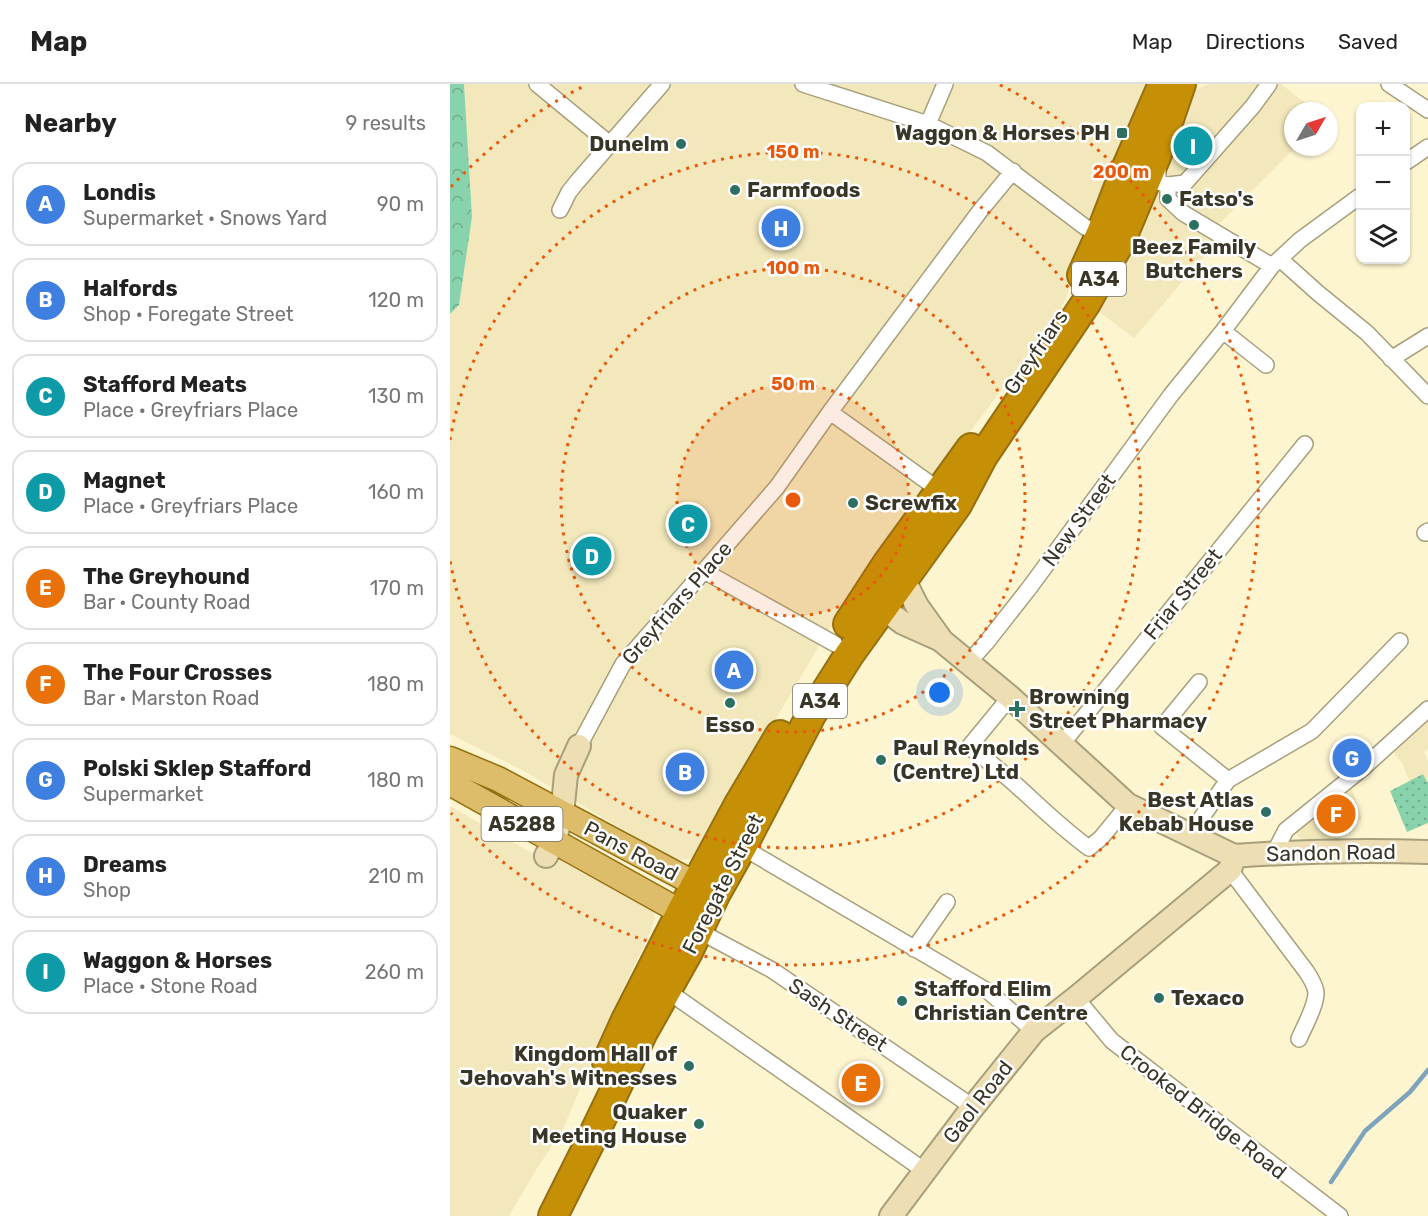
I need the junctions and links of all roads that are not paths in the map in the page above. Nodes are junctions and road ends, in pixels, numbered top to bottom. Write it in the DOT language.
graph roads {
  1 [pos="537,84"];
  2 [pos="662,84"];
  3 [pos="803,84"];
  4 [pos="945,84"];
  5 [pos="1163,84"];
  6 [pos="1181,84"];
  7 [pos="1269,84"];
  8 [pos="1389,84"];
  9 [pos="1428,110"];
  10 [pos="928,124"];
  11 [pos="611,145"];
  12 [pos="1428,147"];
  13 [pos="1157,154"];
  14 [pos="1410,159"];
  15 [pos="1013,171"];
  16 [pos="1168,185"];
  17 [pos="1356,199"];
  18 [pos="560,210"];
  19 [pos="1101,233"];
  20 [pos="1276,263"];
  21 [pos="1223,331"];
  22 [pos="1428,336"];
  23 [pos="1391,359"];
  24 [pos="1266,364"];
  25 [pos="1428,396"];
  26 [pos="830,412"];
  27 [pos="1305,444"];
  28 [pos="939,490"];
  29 [pos="704,571"];
  30 [pos="909,573"];
  31 [pos="874,602"];
  32 [pos="1400,640"];
  33 [pos="942,641"];
  34 [pos="835,644"];
  35 [pos="968,663"];
  36 [pos="1199,682"];
  37 [pos="1010,697"];
  38 [pos="1428,709"];
  39 [pos="1061,745"];
  40 [pos="579,746"];
  41 [pos="450,759"];
  42 [pos="1228,780"];
  43 [pos="450,783"];
  44 [pos="1128,805"];
  45 [pos="562,814"];
  46 [pos="1190,834"];
  47 [pos="742,847"];
  48 [pos="550,849"];
  49 [pos="1428,852"];
  50 [pos="1274,853"];
  51 [pos="1232,863"];
  52 [pos="705,890"];
  53 [pos="947,902"];
  54 [pos="690,920"];
  55 [pos="914,949"];
  56 [pos="666,990"];
  57 [pos="1076,998"];
  58 [pos="1034,1031"];
  59 [pos="1299,1039"];
  60 [pos="973,1107"];
  61 [pos="925,1171"];
  62 [pos="538,1216"];
  63 [pos="553,1216"];
  64 [pos="891,1216"];
  65 [pos="1340,1216"];
  1 -- 11 [label="street"];
  2 -- 11 [label="street"];
  3 -- 10 [label="street"];
  4 -- 10 [label="street"];
  5 -- 19 [label="highway, Greyfriars / A34"];
  6 -- 13 [label="highway, Greyfriars / A34"];
  7 -- 16 [label="street"];
  8 -- 9 [label="street"];
  10 -- 15 [label="street"];
  11 -- 18 [label="street"];
  12 -- 14 [label="street"];
  13 -- 16 [label="street"];
  13 -- 19 [label="highway"];
  13 -- 30 [label="highway, Greyfriars / A34"];
  15 -- 19 [label="street"];
  15 -- 26 [label="street, Greyfriars Place"];
  16 -- 20 [label="street"];
  17 -- 20 [label="street, New Street"];
  19 -- 28 [label="highway, Greyfriars / A34"];
  20 -- 21 [label="street, New Street"];
  20 -- 23 [label="street"];
  21 -- 24 [label="street"];
  21 -- 35 [label="street, New Street"];
  22 -- 23 [label="street"];
  23 -- 25 [label="street"];
  26 -- 28 [label="street"];
  26 -- 29 [label="street, Greyfriars Place"];
  27 -- 39 [label="street, Friar Street"];
  28 -- 31 [label="highway, Greyfriars / A34"];
  29 -- 34 [label="street"];
  29 -- 40 [label="street, Greyfriars Place"];
  30 -- 31 [label="highway, Foregate Street / A34"];
  30 -- 33 [label="main road"];
  31 -- 33 [label="main road"];
  31 -- 34 [label="highway, Foregate Street / A34"];
  31 -- 47 [label="highway, Foregate Street / A34"];
  32 -- 42 [label="street"];
  33 -- 35 [label="main road"];
  34 -- 52 [label="highway, Foregate Street / A34"];
  35 -- 37 [label="main road"];
  36 -- 42 [label="street"];
  37 -- 39 [label="main road"];
  37 -- 44 [label="street"];
  38 -- 50 [label="street"];
  39 -- 44 [label="main road"];
  40 -- 45 [label="main road, Greyfriars Place"];
  41 -- 45 [label="main road, Pans Road / A5288"];
  42 -- 46 [label="street"];
  43 -- 48 [label="main road, Pans Road / A5288"];
  44 -- 46 [label="main road"];
  45 -- 48 [label="main road, Greyfriars Place"];
  45 -- 52 [label="main road, Pans Road / A5288"];
  46 -- 51 [label="main road"];
  47 -- 52 [label="highway, Foregate Street / A34"];
  47 -- 55 [label="street"];
  48 -- 54 [label="main road, Pans Road / A5288"];
  49 -- 50 [label="main road, Sandon Road"];
  50 -- 51 [label="main road, Sandon Road"];
  51 -- 57 [label="main road, Gaol Road"];
  51 -- 59 [label="street"];
  52 -- 54 [label="highway, Foregate Street / A34"];
  53 -- 55 [label="street"];
  54 -- 56 [label="highway, Foregate Street / A34"];
  54 -- 60 [label="street, Sash Street"];
  54 -- 62 [label="highway, Foregate Street / A34"];
  55 -- 58 [label="street"];
  56 -- 61 [label="street"];
  56 -- 63 [label="highway, Foregate Street / A34"];
  57 -- 58 [label="main road, Gaol Road"];
  57 -- 65 [label="street, Crooked Bridge Road"];
  58 -- 60 [label="main road, Gaol Road"];
  60 -- 61 [label="main road, Gaol Road"];
  61 -- 64 [label="main road, Gaol Road"];
}
